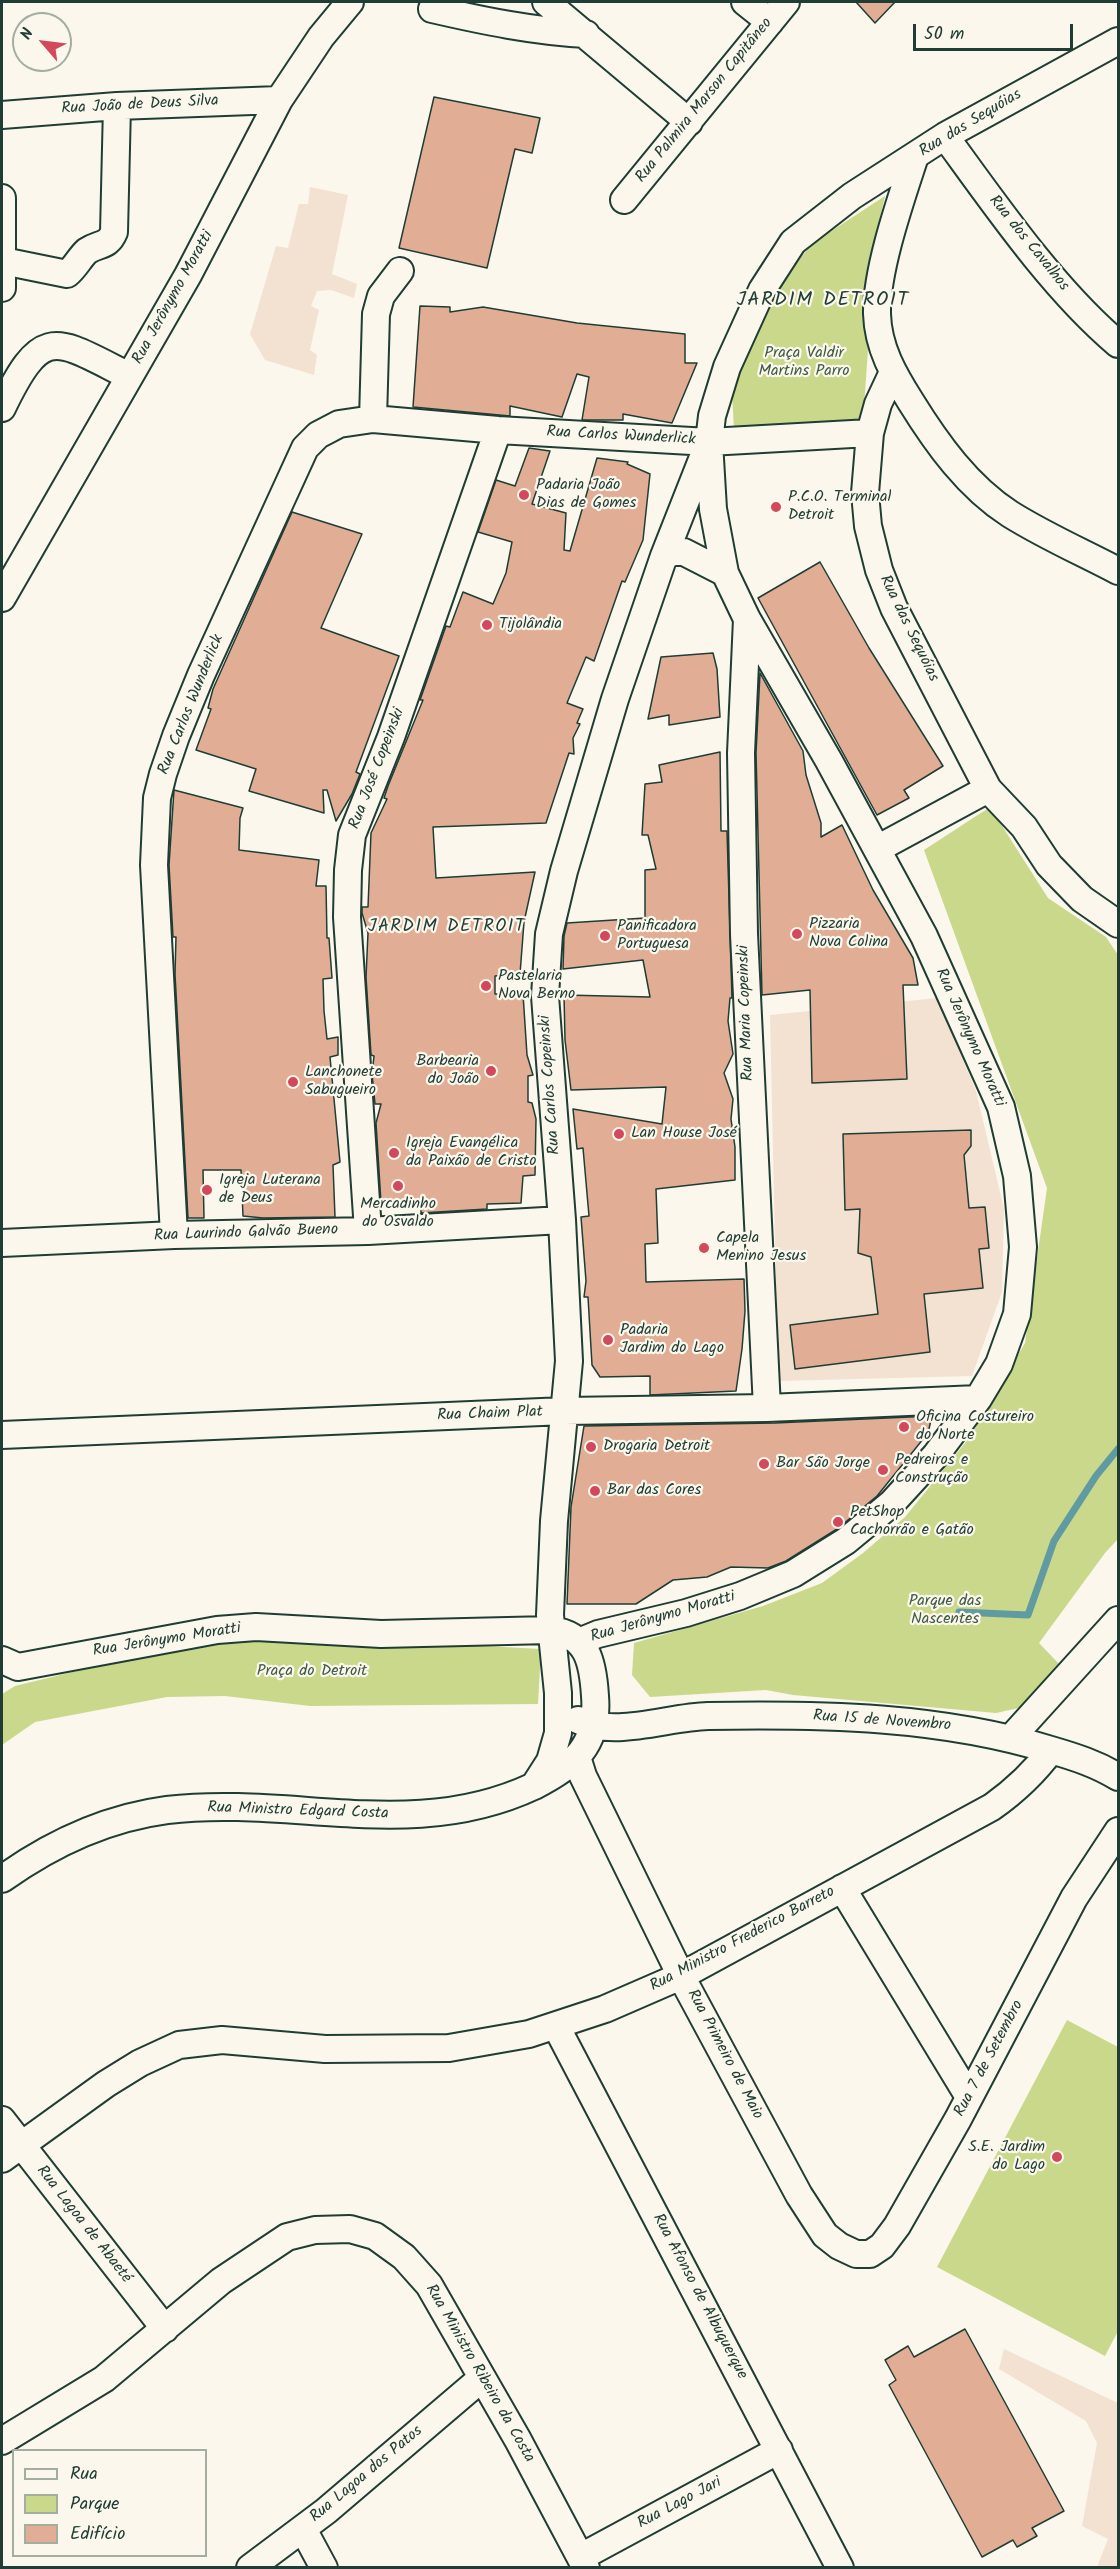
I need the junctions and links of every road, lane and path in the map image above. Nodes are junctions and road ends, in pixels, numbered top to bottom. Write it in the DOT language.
graph roads {
  1 [pos="350,2"];
  2 [pos="546,2"];
  3 [pos="745,2"];
  4 [pos="786,2"];
  5 [pos="432,9"];
  6 [pos="770,22"];
  7 [pos="586,34"];
  8 [pos="1119,41"];
  9 [pos="279,100"];
  10 [pos="117,106"];
  11 [pos="2,115"];
  12 [pos="689,122"];
  13 [pos="945,136"];
  14 [pos="915,156"];
  15 [pos="2,198"];
  16 [pos="624,200"];
  17 [pos="3,261"];
  18 [pos="400,271"];
  19 [pos="2,288"];
  20 [pos="1119,344"];
  21 [pos="893,372"];
  22 [pos="129,376"];
  23 [pos="2,408"];
  24 [pos="373,419"];
  25 [pos="498,430"];
  26 [pos="870,433"];
  27 [pos="709,442"];
  28 [pos="674,554"];
  29 [pos="1119,571"];
  30 [pos="724,573"];
  31 [pos="2,598"];
  32 [pos="747,619"];
  33 [pos="988,789"];
  34 [pos="877,849"];
  35 [pos="1119,924"];
  36 [pos="562,1220"];
  37 [pos="368,1231"];
  38 [pos="174,1235"];
  39 [pos="2,1243"];
  40 [pos="978,1399"];
  41 [pos="767,1408"];
  42 [pos="565,1412"];
  43 [pos="2,1435"];
  44 [pos="1119,1620"];
  45 [pos="550,1630"];
  46 [pos="581,1641"];
  47 [pos="7,1668"];
  48 [pos="558,1693"];
  49 [pos="595,1714"];
  50 [pos="1011,1738"];
  51 [pos="1052,1750"];
  52 [pos="577,1757"];
  53 [pos="1119,1776"];
  54 [pos="534,1785"];
  55 [pos="1119,1831"];
  56 [pos="2,1879"];
  57 [pos="843,1888"];
  58 [pos="681,1976"];
  59 [pos="556,2026"];
  60 [pos="969,2097"];
  61 [pos="2,2120"];
  62 [pos="11,2152"];
  63 [pos="839,2246"];
  64 [pos="165,2329"];
  65 [pos="482,2378"];
  66 [pos="2,2441"];
  67 [pos="779,2450"];
  68 [pos="303,2529"];
  69 [pos="584,2562"];
  70 [pos="250,2568"];
  71 [pos="324,2568"];
  72 [pos="840,2568"];
  1 -- 9 [label="street, Rua Jerônymo Moratti"];
  2 -- 7 [label="street"];
  3 -- 6 [label="street"];
  4 -- 6 [label="street, Rua Palmira Marson Capitâneo"];
  5 -- 7 [label="street"];
  6 -- 12 [label="street, Rua Palmira Marson Capitâneo"];
  7 -- 12 [label="street"];
  8 -- 13 [label="street, Rua das Sequóias"];
  9 -- 10 [label="street, Rua João de Deus Silva"];
  9 -- 22 [label="street, Rua Jerônymo Moratti"];
  10 -- 11 [label="street, Rua João de Deus Silva"];
  10 -- 17 [label="street"];
  12 -- 16 [label="street, Rua Palmira Marson Capitâneo"];
  13 -- 14 [label="street, Rua das Sequóias"];
  13 -- 20 [label="street, Rua dos Cavalhos"];
  14 -- 21 [label="street, Rua das Sequóias"];
  14 -- 27 [label="street"];
  15 -- 17 [label="street"];
  17 -- 19 [label="street"];
  18 -- 24 [label="street"];
  21 -- 26 [label="street, Rua das Sequóias"];
  21 -- 29 [label="street"];
  22 -- 23 [label="street"];
  22 -- 31 [label="street, Rua Jerônymo Moratti"];
  24 -- 25 [label="street, Rua Carlos Wunderlick"];
  24 -- 38 [label="street, Rua Carlos Wunderlick"];
  25 -- 27 [label="street, Rua Carlos Wunderlick"];
  25 -- 37 [label="street, Rua José Copeinski"];
  26 -- 27 [label="street, Rua Carlos Wunderlick"];
  26 -- 33 [label="street, Rua das Sequóias"];
  27 -- 28 [label="street, Rua Carlos Copeinski"];
  27 -- 30 [label="street, Rua Jerônymo Moratti"];
  28 -- 30 [label="street"];
  28 -- 36 [label="street, Rua Carlos Copeinski"];
  30 -- 32 [label="street, Rua Jerônymo Moratti"];
  32 -- 34 [label="street, Rua Jerônymo Moratti"];
  32 -- 41 [label="street, Rua Maria Copeinski"];
  33 -- 34 [label="street"];
  33 -- 35 [label="street, Rua das Sequóias"];
  34 -- 40 [label="street, Rua Jerônymo Moratti"];
  36 -- 37 [label="street, Rua Laurindo Galvão Bueno"];
  36 -- 42 [label="street, Rua Carlos Copeinski"];
  37 -- 38 [label="street, Rua Laurindo Galvão Bueno"];
  38 -- 39 [label="street, Rua Laurindo Galvão Bueno"];
  40 -- 41 [label="street, Rua Chaim Plat"];
  40 -- 46 [label="street, Rua Jerônymo Moratti"];
  41 -- 42 [label="street, Rua Chaim Plat"];
  42 -- 43 [label="street, Rua Chaim Plat"];
  42 -- 45 [label="street, Rua Carlos Copeinski"];
  44 -- 50 [label="street"];
  45 -- 46 [label="street"];
  45 -- 47 [label="street, Rua Jerônymo Moratti"];
  45 -- 48 [label="street, Rua Carlos Copeinski"];
  46 -- 49 [label="street"];
  48 -- 49 [label="street"];
  48 -- 54 [label="street, Rua Carlos Copeinski"];
  49 -- 50 [label="street, Rua 15 de Novembro"];
  49 -- 52 [label="street"];
  50 -- 51 [label="street, Rua 15 de Novembro"];
  51 -- 53 [label="street, Rua 15 de Novembro"];
  51 -- 57 [label="street, Rua Ministro Frederico Barreto"];
  52 -- 54 [label="street"];
  52 -- 58 [label="street, Rua Primeiro de Maio"];
  54 -- 56 [label="street, Rua Ministro Edgard Costa"];
  55 -- 60 [label="street, Rua 7 de Setembro"];
  57 -- 58 [label="street, Rua Ministro Frederico Barreto"];
  57 -- 60 [label="street"];
  58 -- 59 [label="street, Rua Ministro Frederico Barreto"];
  58 -- 63 [label="street, Rua Primeiro de Maio"];
  59 -- 62 [label="street, Rua Ministro Frederico Barreto"];
  59 -- 67 [label="street, Rua Afonso de Albuquerque"];
  60 -- 63 [label="street, Rua 7 de Setembro"];
  61 -- 62 [label="street, Rua Lagoa de Abaeté"];
  62 -- 64 [label="street, Rua Lagoa de Abaeté"];
  64 -- 65 [label="street, Rua Ministro Ribeiro da Costa"];
  64 -- 66 [label="street, Rua Ministro Ribeiro da Costa"];
  65 -- 68 [label="street, Rua Lagoa dos Patos"];
  65 -- 69 [label="street, Rua Ministro Ribeiro da Costa"];
  67 -- 69 [label="street, Rua Lago Jari"];
  67 -- 72 [label="street, Rua Afonso de Albuquerque"];
  68 -- 70 [label="street, Rua Lagoa dos Patos"];
  68 -- 71 [label="street"];
}
